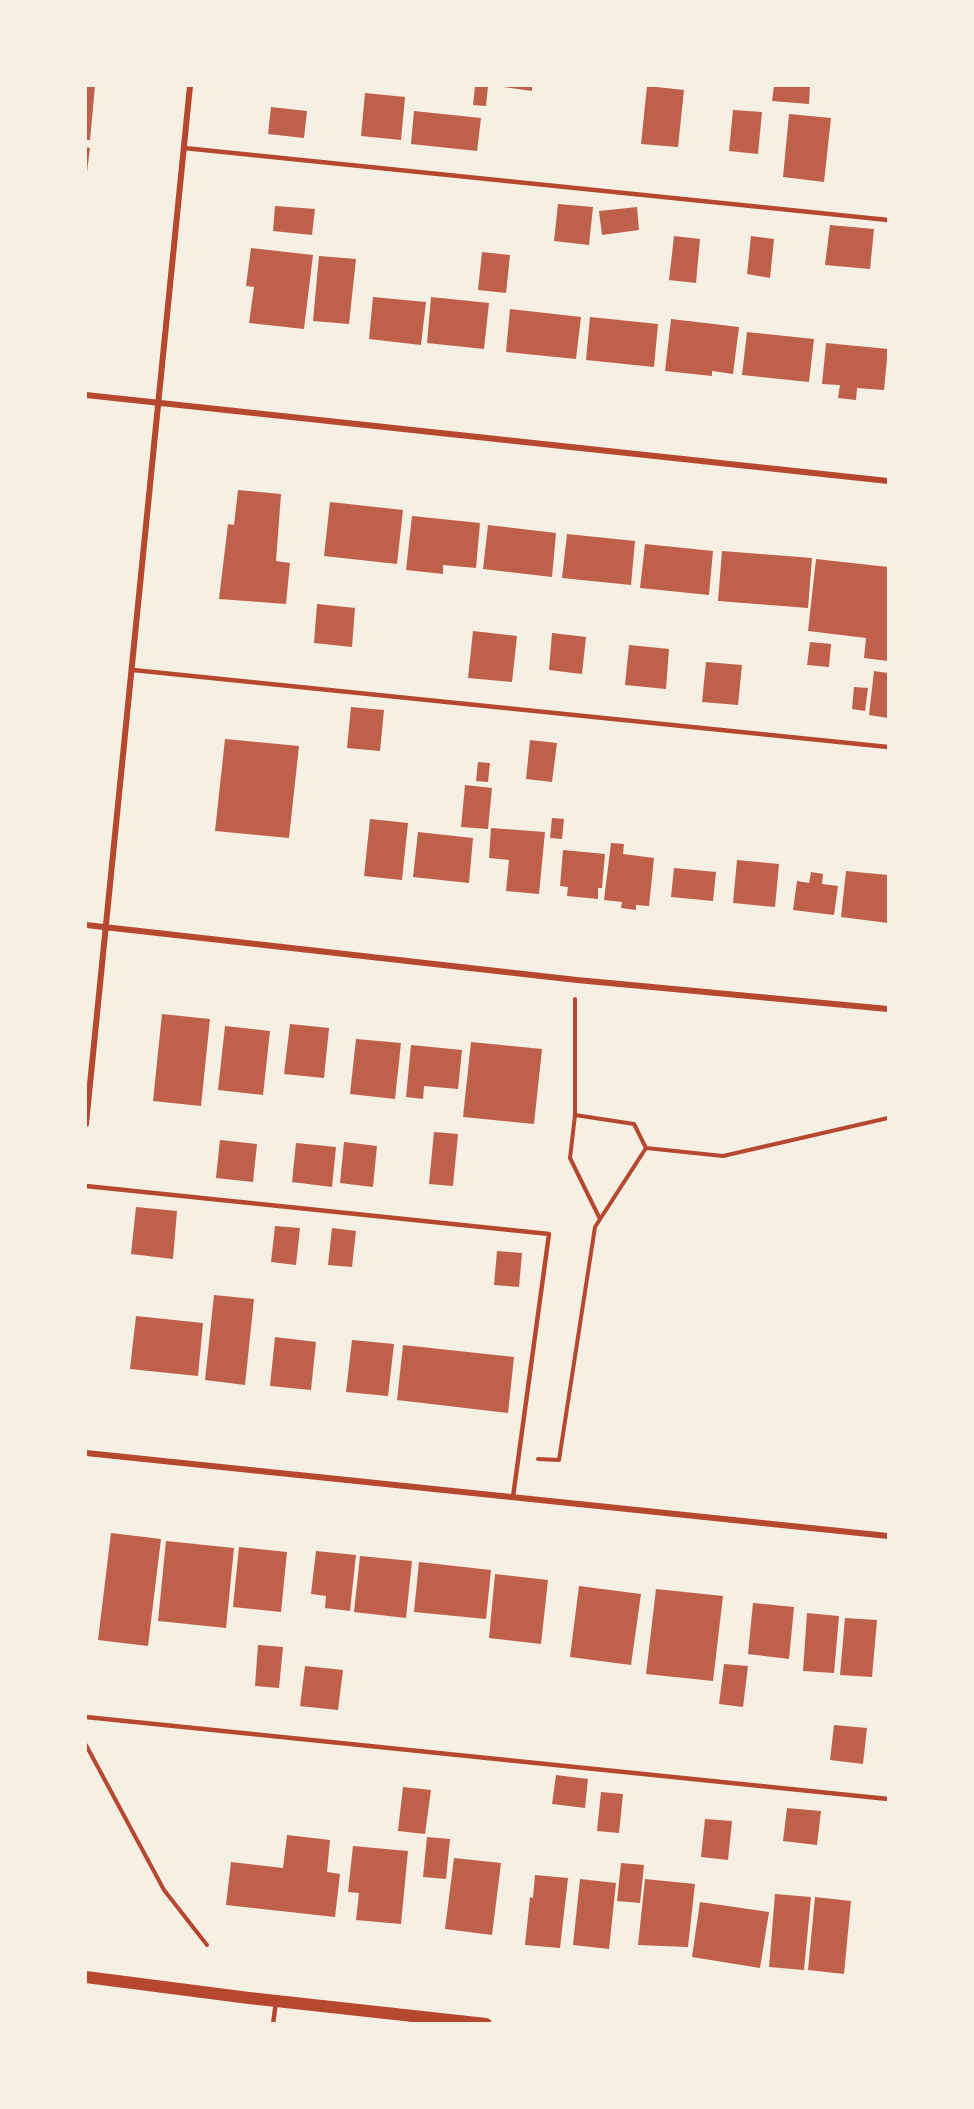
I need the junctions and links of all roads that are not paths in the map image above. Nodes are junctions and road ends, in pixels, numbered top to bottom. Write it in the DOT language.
graph roads {
  1 [pos="190,86"];
  2 [pos="184,148"];
  3 [pos="888,220"];
  4 [pos="86,395"];
  5 [pos="159,402"];
  6 [pos="888,482"];
  7 [pos="133,670"];
  8 [pos="888,747"];
  9 [pos="86,925"];
  10 [pos="106,927"];
  11 [pos="888,1009"];
  12 [pos="86,1125"];
  13 [pos="86,1186"];
  14 [pos="86,1453"];
  15 [pos="513,1497"];
  16 [pos="888,1536"];
  17 [pos="86,1717"];
  18 [pos="888,1799"];
  19 [pos="86,1977"];
  20 [pos="276,2001"];
  21 [pos="273,2024"];
  22 [pos="486,2024"];
  1 -- 2 [label="street"];
  2 -- 3 [label="lane"];
  2 -- 5 [label="street"];
  4 -- 5 [label="street"];
  5 -- 6 [label="street"];
  5 -- 7 [label="street"];
  7 -- 8 [label="lane"];
  7 -- 10 [label="street"];
  9 -- 10 [label="street"];
  10 -- 11 [label="street"];
  10 -- 12 [label="street"];
  13 -- 15 [label="lane"];
  14 -- 15 [label="street"];
  15 -- 16 [label="street"];
  17 -- 18 [label="lane"];
  19 -- 20 [label="main road"];
  20 -- 21 [label="lane"];
  20 -- 22 [label="main road"];
}
